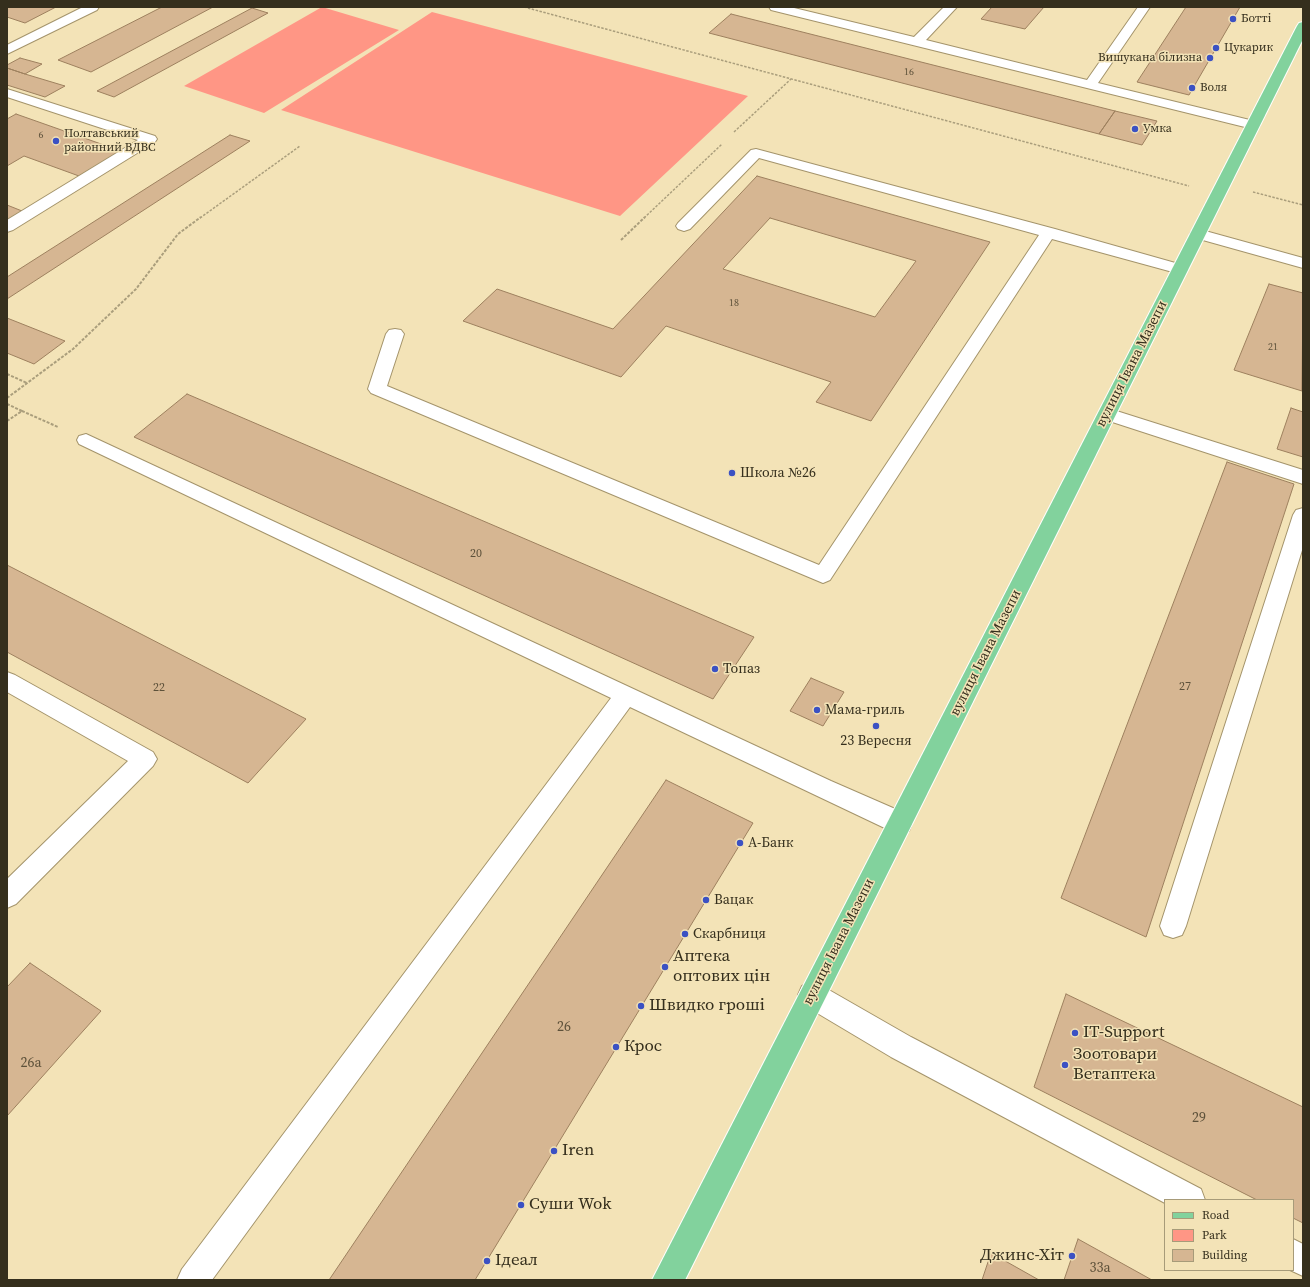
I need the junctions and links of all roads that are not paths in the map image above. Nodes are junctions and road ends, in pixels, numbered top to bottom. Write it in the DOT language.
graph roads {
  1 [pos="93,7"];
  2 [pos="775,7"];
  3 [pos="951,7"];
  4 [pos="1144,7"];
  5 [pos="805,10"];
  6 [pos="1303,26"];
  7 [pos="7,36"];
  8 [pos="24,41"];
  9 [pos="918,42"];
  10 [pos="7,50"];
  11 [pos="1090,85"];
  12 [pos="7,93"];
  13 [pos="1253,125"];
  14 [pos="684,226"];
  15 [pos="7,227"];
  16 [pos="1049,232"];
  17 [pos="1198,234"];
  18 [pos="1303,263"];
  19 [pos="1180,269"];
  20 [pos="395,334"];
  21 [pos="1107,414"];
  22 [pos="86,440"];
  23 [pos="1303,477"];
  24 [pos="1303,515"];
  25 [pos="7,681"];
  26 [pos="626,695"];
  27 [pos="900,823"];
  28 [pos="7,896"];
  29 [pos="1174,926"];
  30 [pos="812,995"];
  31 [pos="1188,1199"];
  32 [pos="1294,1256"];
  33 [pos="1303,1260"];
  34 [pos="193,1280"];
  35 [pos="668,1280"];
  1 -- 8 [label="lane"];
  2 -- 5 [label="lane"];
  3 -- 9 [label="lane"];
  4 -- 11 [label="lane"];
  5 -- 9 [label="lane"];
  6 -- 13 [label="main road, вулиця Івана Мазепи"];
  7 -- 8 [label="lane"];
  8 -- 10 [label="lane"];
  9 -- 11 [label="lane"];
  11 -- 13 [label="lane"];
  12 -- 15 [label="lane"];
  13 -- 17 [label="main road, вулиця Івана Мазепи"];
  14 -- 16 [label="lane"];
  16 -- 19 [label="lane"];
  16 -- 20 [label="lane"];
  17 -- 18 [label="lane"];
  17 -- 19 [label="main road, вулиця Івана Мазепи"];
  19 -- 21 [label="main road, вулиця Івана Мазепи"];
  21 -- 23 [label="lane"];
  21 -- 27 [label="main road, вулиця Івана Мазепи"];
  22 -- 26 [label="lane"];
  24 -- 29 [label="lane"];
  25 -- 28 [label="lane"];
  26 -- 27 [label="lane"];
  26 -- 34 [label="lane"];
  27 -- 30 [label="main road, вулиця Івана Мазепи"];
  30 -- 31 [label="lane"];
  30 -- 35 [label="main road, вулиця Івана Мазепи"];
  32 -- 33 [label="lane"];
}
